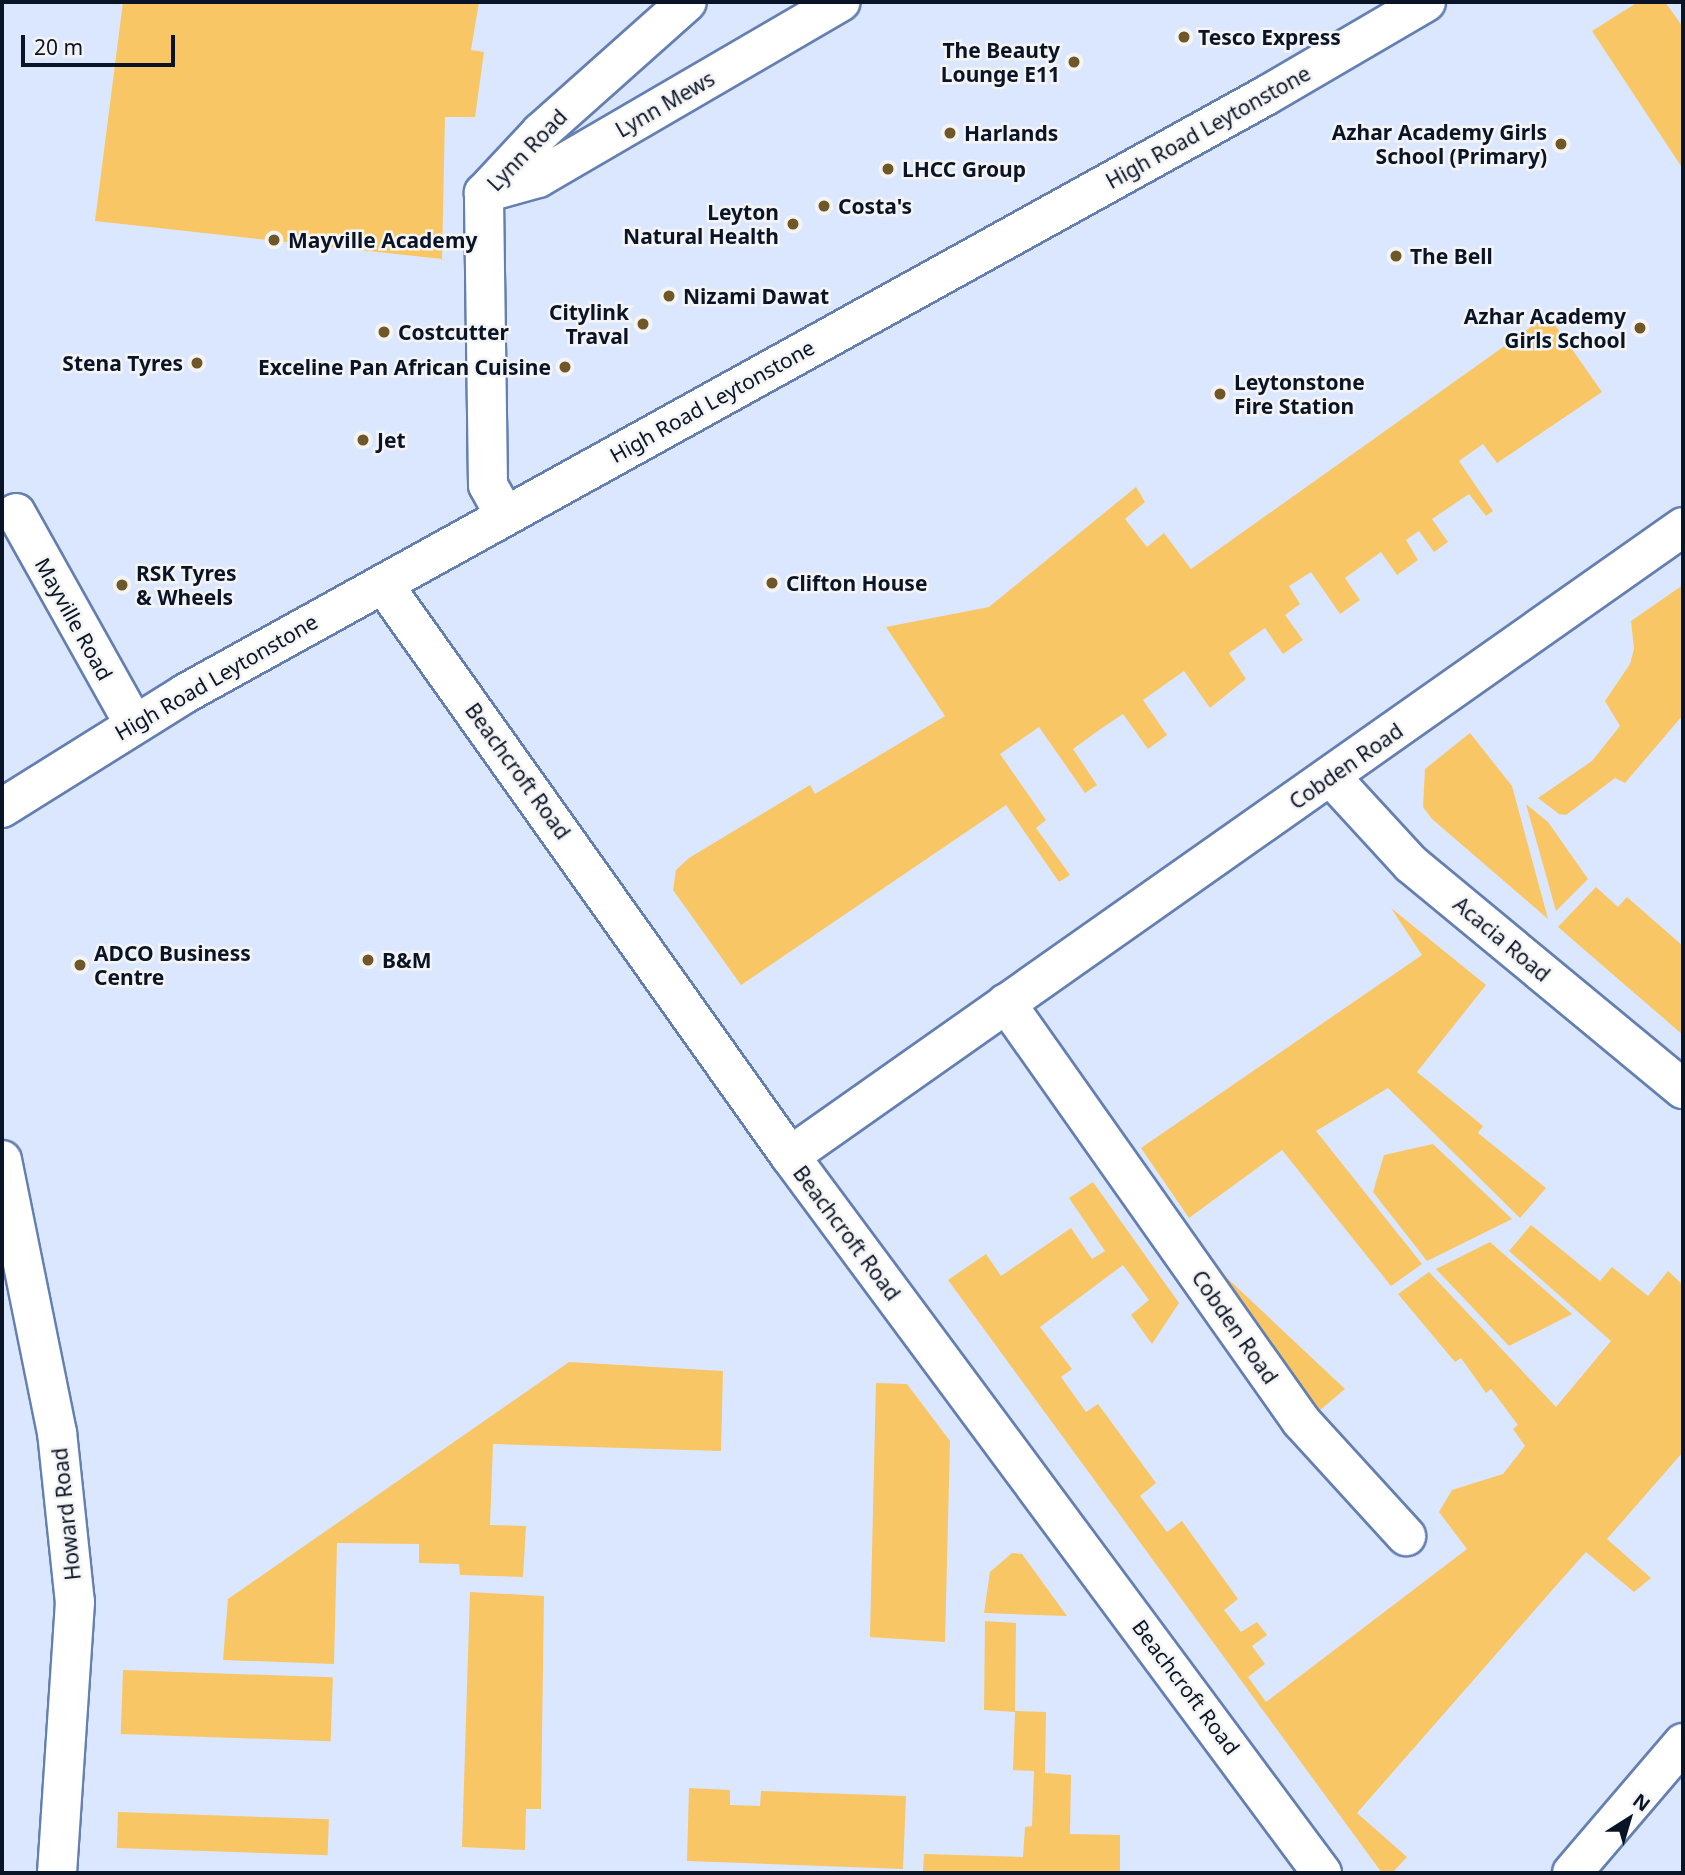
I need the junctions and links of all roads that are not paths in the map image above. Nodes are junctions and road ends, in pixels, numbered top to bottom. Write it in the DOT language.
graph roads {
  1 [pos="687,2"];
  2 [pos="840,2"];
  3 [pos="1426,2"];
  4 [pos="484,193"];
  5 [pos="16,513"];
  6 [pos="504,514"];
  7 [pos="1683,527"];
  8 [pos="383,584"];
  9 [pos="134,724"];
  10 [pos="1331,778"];
  11 [pos="2,808"];
  12 [pos="1006,1003"];
  13 [pos="1683,1090"];
  14 [pos="790,1156"];
  15 [pos="2,1160"];
  16 [pos="1406,1536"];
  17 [pos="1683,1743"];
  18 [pos="57,1873"];
  19 [pos="1322,1873"];
  20 [pos="1572,1873"];
  1 -- 4 [label="street, Lynn Road"];
  2 -- 4 [label="street, Lynn Mews"];
  3 -- 6 [label="street, High Road Leytonstone"];
  4 -- 6 [label="street, Lynn Road"];
  5 -- 9 [label="street, Mayville Road"];
  6 -- 8 [label="street, High Road Leytonstone"];
  7 -- 10 [label="street, Cobden Road"];
  8 -- 9 [label="street, High Road Leytonstone"];
  8 -- 14 [label="street, Beachcroft Road"];
  9 -- 11 [label="street, High Road Leytonstone"];
  10 -- 12 [label="street, Cobden Road"];
  10 -- 13 [label="street, Acacia Road"];
  12 -- 14 [label="street, Cobden Road"];
  12 -- 16 [label="street, Cobden Road"];
  14 -- 19 [label="street, Beachcroft Road"];
  15 -- 18 [label="street, Howard Road"];
  17 -- 20 [label="street"];
}
